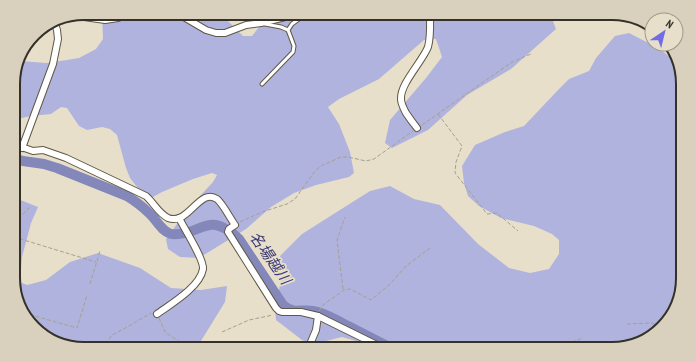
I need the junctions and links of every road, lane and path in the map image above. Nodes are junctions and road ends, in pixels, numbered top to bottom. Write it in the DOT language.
graph roads {
  1 [pos="189,20"];
  2 [pos="273,20"];
  3 [pos="297,20"];
  4 [pos="430,20"];
  5 [pos="261,23"];
  6 [pos="56,27"];
  7 [pos="288,30"];
  8 [pos="531,54"];
  9 [pos="262,84"];
  10 [pos="438,114"];
  11 [pos="418,128"];
  12 [pos="22,148"];
  13 [pos="31,206"];
  14 [pos="344,217"];
  15 [pos="20,218"];
  16 [pos="179,218"];
  17 [pos="232,227"];
  18 [pos="518,231"];
  19 [pos="20,239"];
  20 [pos="430,248"];
  21 [pos="100,251"];
  22 [pos="96,262"];
  23 [pos="90,284"];
  24 [pos="344,290"];
  25 [pos="87,295"];
  26 [pos="279,311"];
  27 [pos="319,313"];
  28 [pos="31,314"];
  29 [pos="157,314"];
  30 [pos="627,324"];
  31 [pos="655,325"];
  32 [pos="222,332"];
  33 [pos="583,338"];
  34 [pos="107,342"];
  35 [pos="180,342"];
  36 [pos="311,342"];
  37 [pos="372,342"];
  38 [pos="574,342"];
  1 -- 5 [label="street"];
  2 -- 5 [label="street"];
  3 -- 7 [label="lane"];
  4 -- 11 [label="street"];
  5 -- 7 [label="lane"];
  6 -- 12 [label="street"];
  7 -- 9 [label="lane"];
  8 -- 10 [label="path"];
  10 -- 11 [label="path"];
  10 -- 18 [label="path"];
  11 -- 17 [label="path"];
  12 -- 16 [label="street"];
  13 -- 15 [label="path"];
  14 -- 24 [label="path"];
  16 -- 17 [label="street"];
  16 -- 29 [label="street"];
  17 -- 26 [label="street"];
  19 -- 22 [label="path"];
  20 -- 24 [label="path"];
  21 -- 22 [label="path"];
  22 -- 23 [label="path"];
  24 -- 27 [label="path"];
  25 -- 28 [label="path"];
  26 -- 27 [label="street"];
  26 -- 32 [label="path"];
  27 -- 36 [label="street"];
  27 -- 37 [label="street"];
  29 -- 34 [label="path"];
  29 -- 35 [label="path"];
  30 -- 31 [label="path"];
  33 -- 38 [label="path"];
}
